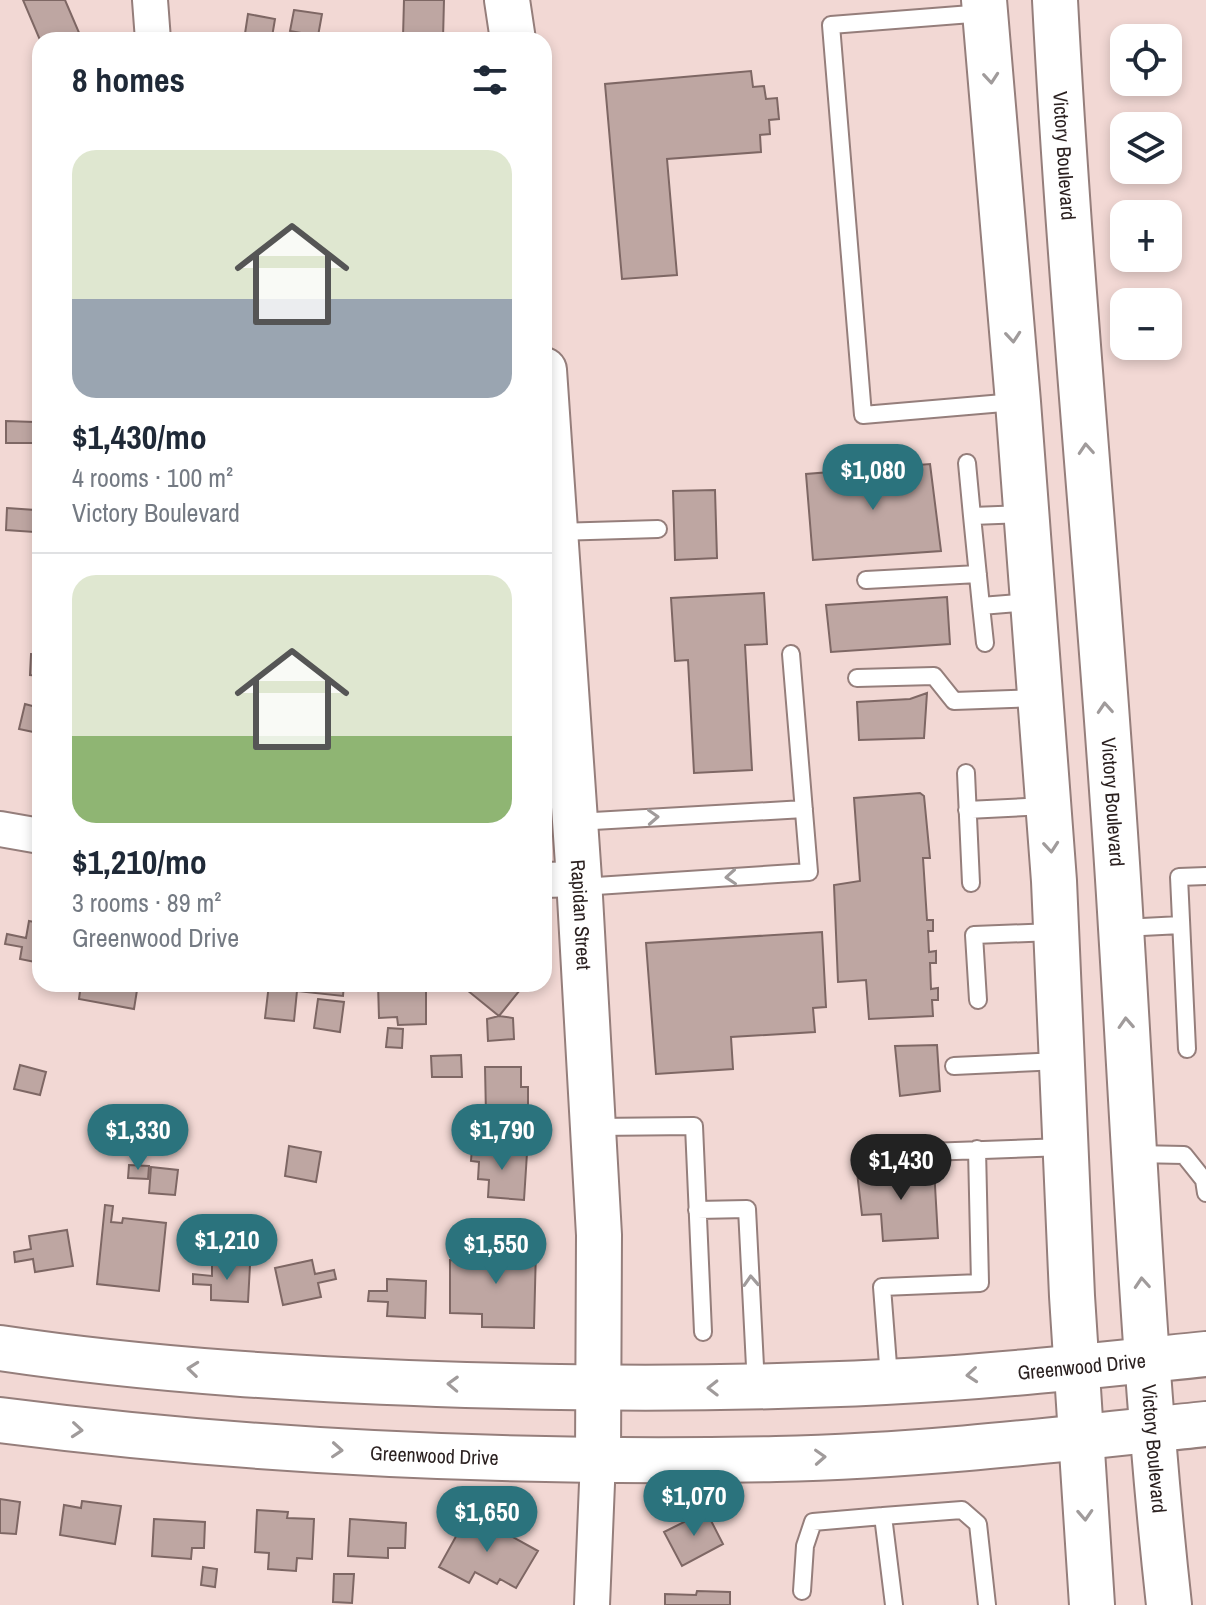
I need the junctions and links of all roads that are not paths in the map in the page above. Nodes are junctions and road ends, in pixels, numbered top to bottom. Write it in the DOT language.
graph roads {
  1 [pos="150,0"];
  2 [pos="507,0"];
  3 [pos="1055,0"];
  4 [pos="985,6"];
  5 [pos="152,32"];
  6 [pos="512,32"];
  7 [pos="1018,402"];
  8 [pos="967,463"];
  9 [pos="552,488"];
  10 [pos="1026,514"];
  11 [pos="972,516"];
  12 [pos="658,529"];
  13 [pos="555,532"];
  14 [pos="978,574"];
  15 [pos="866,580"];
  16 [pos="1033,602"];
  17 [pos="981,606"];
  18 [pos="985,643"];
  19 [pos="791,654"];
  20 [pos="857,678"];
  21 [pos="1040,698"];
  22 [pos="966,773"];
  23 [pos="1048,805"];
  24 [pos="804,809"];
  25 [pos="967,810"];
  26 [pos="575,822"];
  27 [pos="0,829"];
  28 [pos="32,835"];
  29 [pos="1206,876"];
  30 [pos="567,882"];
  31 [pos="971,883"];
  32 [pos="1181,925"];
  33 [pos="1121,928"];
  34 [pos="1056,932"];
  35 [pos="978,1000"];
  36 [pos="1187,1049"];
  37 [pos="1062,1061"];
  38 [pos="954,1066"];
  39 [pos="593,1127"];
  40 [pos="1066,1147"];
  41 [pos="977,1149"];
  42 [pos="900,1153"];
  43 [pos="1133,1154"];
  44 [pos="1206,1193"];
  45 [pos="697,1210"];
  46 [pos="703,1332"];
  47 [pos="0,1348"];
  48 [pos="1206,1354"];
  49 [pos="1146,1360"];
  50 [pos="1078,1366"];
  51 [pos="889,1382"];
  52 [pos="756,1387"];
  53 [pos="600,1389"];
  54 [pos="0,1420"];
  55 [pos="1206,1424"];
  56 [pos="1151,1429"];
  57 [pos="1081,1437"];
  58 [pos="598,1459"];
  59 [pos="883,1516"];
  60 [pos="802,1591"];
  61 [pos="592,1605"];
  62 [pos="894,1605"];
  63 [pos="987,1605"];
  64 [pos="1092,1605"];
  65 [pos="1169,1605"];
  1 -- 5 [label="street"];
  2 -- 6 [label="main road"];
  33 -- 3 [label="main road, Victory Boulevard, one-way"];
  4 -- 7 [label="main road, one-way"];
  4 -- 7 [label="lane"];
  7 -- 10 [label="main road"];
  8 -- 11 [label="lane"];
  9 -- 13 [label="main road, Rapidan Street"];
  10 -- 11 [label="lane"];
  10 -- 16 [label="main road"];
  11 -- 14 [label="lane"];
  12 -- 13 [label="lane"];
  13 -- 26 [label="main road, Rapidan Street"];
  14 -- 15 [label="lane"];
  14 -- 17 [label="lane"];
  16 -- 17 [label="lane"];
  16 -- 21 [label="main road"];
  17 -- 18 [label="lane"];
  19 -- 24 [label="lane"];
  20 -- 21 [label="lane"];
  21 -- 23 [label="main road"];
  22 -- 25 [label="lane"];
  23 -- 25 [label="lane"];
  23 -- 34 [label="main road, one-way"];
  26 -- 24 [label="lane, one-way"];
  24 -- 30 [label="lane, one-way"];
  25 -- 31 [label="lane"];
  26 -- 30 [label="main road, Rapidan Street"];
  27 -- 28 [label="street"];
  29 -- 32 [label="lane"];
  30 -- 39 [label="main road, Rapidan Street"];
  32 -- 33 [label="lane"];
  32 -- 36 [label="lane"];
  43 -- 33 [label="main road, Victory Boulevard, one-way"];
  34 -- 35 [label="lane"];
  34 -- 37 [label="main road"];
  37 -- 38 [label="lane"];
  37 -- 40 [label="main road"];
  39 -- 45 [label="lane"];
  39 -- 53 [label="main road, Rapidan Street"];
  40 -- 41 [label="lane"];
  40 -- 50 [label="main road"];
  41 -- 42 [label="lane"];
  41 -- 51 [label="lane"];
  43 -- 44 [label="lane"];
  49 -- 43 [label="main road, Victory Boulevard, one-way"];
  45 -- 46 [label="lane"];
  52 -- 45 [label="lane, one-way"];
  53 -- 47 [label="main road, Greenwood Drive, one-way"];
  48 -- 49 [label="main road, Greenwood Drive"];
  49 -- 50 [label="main road, Greenwood Drive"];
  49 -- 56 [label="main road, Victory Boulevard"];
  50 -- 51 [label="main road, Greenwood Drive, one-way"];
  50 -- 57 [label="main road"];
  51 -- 52 [label="main road, Greenwood Drive"];
  52 -- 53 [label="main road, Greenwood Drive, one-way"];
  53 -- 58 [label="main road, Rapidan Street"];
  54 -- 58 [label="main road, Greenwood Drive, one-way"];
  55 -- 56 [label="main road, Greenwood Drive"];
  56 -- 57 [label="main road, Greenwood Drive"];
  56 -- 65 [label="main road, Victory Boulevard"];
  58 -- 57 [label="main road, Greenwood Drive, one-way"];
  57 -- 64 [label="main road, one-way"];
  58 -- 61 [label="street"];
  59 -- 60 [label="lane"];
  59 -- 62 [label="lane"];
  59 -- 63 [label="lane"];
}
